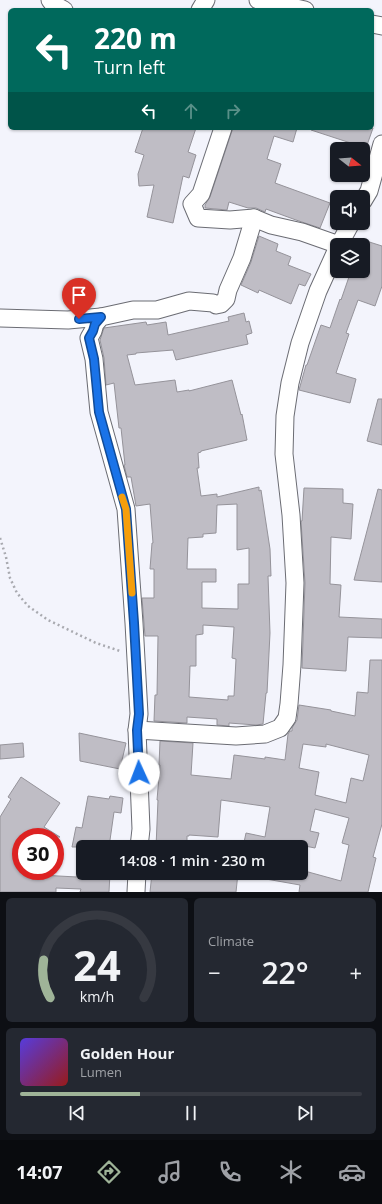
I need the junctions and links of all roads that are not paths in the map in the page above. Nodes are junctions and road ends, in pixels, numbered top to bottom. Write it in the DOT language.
graph roads {
  1 [pos="50,0"];
  2 [pos="258,0"];
  3 [pos="61,8"];
  4 [pos="296,8"];
  5 [pos="222,130"];
  6 [pos="382,144"];
  7 [pos="369,190"];
  8 [pos="254,218"];
  9 [pos="330,242"];
  10 [pos="330,265"];
  11 [pos="101,317"];
  12 [pos="0,318"];
  13 [pos="137,730"];
  14 [pos="140,840"];
  15 [pos="137,880"];
  16 [pos="136,892"];
  1 -- 3 [label="street"];
  2 -- 4 [label="street"];
  5 -- 8 [label="street"];
  6 -- 7 [label="street"];
  8 -- 9 [label="street"];
  8 -- 11 [label="street"];
  10 -- 13 [label="street"];
  11 -- 12 [label="street"];
  11 -- 13 [label="street"];
  13 -- 14 [label="street"];
  15 -- 16 [label="street"];
}
